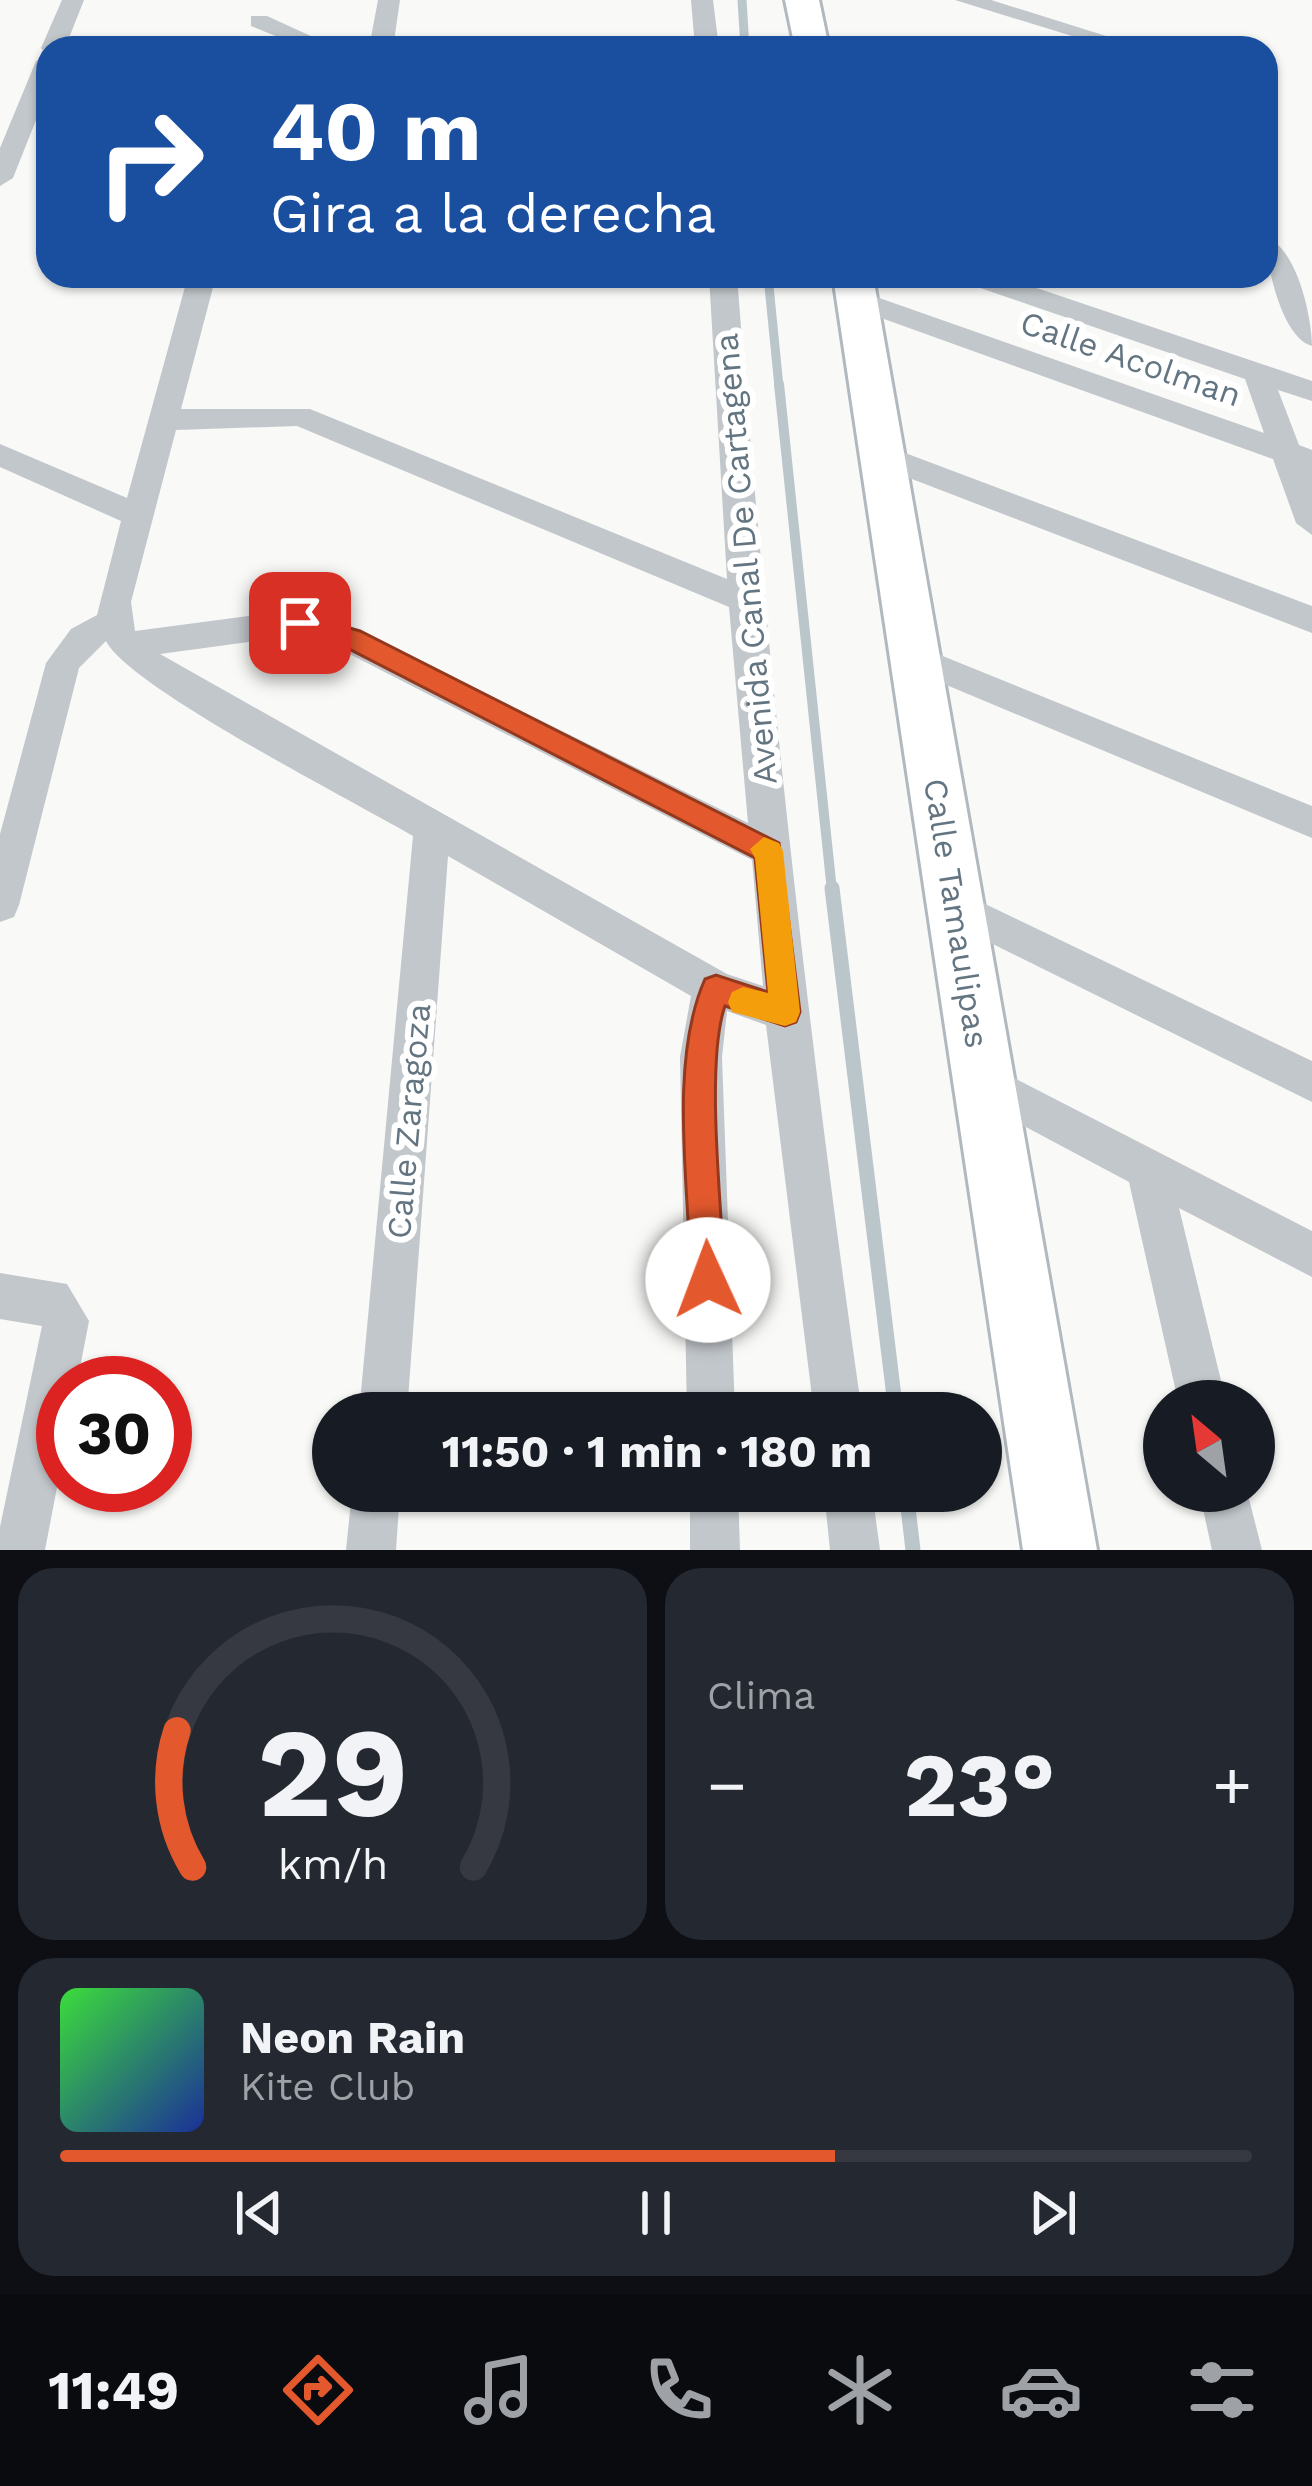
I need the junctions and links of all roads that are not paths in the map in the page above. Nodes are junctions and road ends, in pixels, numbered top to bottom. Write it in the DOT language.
graph roads {
  1 [pos="73,0"];
  2 [pos="389,0"];
  3 [pos="702,0"];
  4 [pos="802,0"];
  5 [pos="966,0"];
  6 [pos="262,6"];
  7 [pos="58,36"];
  8 [pos="256,36"];
  9 [pos="307,36"];
  10 [pos="383,36"];
  11 [pos="706,36"];
  12 [pos="810,36"];
  13 [pos="1093,36"];
  14 [pos="36,90"];
  15 [pos="0,178"];
  16 [pos="1278,270"];
  17 [pos="199,288"];
  18 [pos="724,288"];
  19 [pos="856,288"];
  20 [pos="1008,288"];
  21 [pos="1312,337"];
  22 [pos="1257,372"];
  23 [pos="1312,392"];
  24 [pos="168,420"];
  25 [pos="0,455"];
  26 [pos="884,456"];
  27 [pos="1300,456"];
  28 [pos="141,518"];
  29 [pos="1312,524"];
  30 [pos="745,600"];
  31 [pos="1312,620"];
  32 [pos="119,634"];
  33 [pos="918,659"];
  34 [pos="1312,822"];
  35 [pos="432,828"];
  36 [pos="769,851"];
  37 [pos="0,905"];
  38 [pos="954,906"];
  39 [pos="716,989"];
  40 [pos="785,1012"];
  41 [pos="983,1082"];
  42 [pos="1312,1082"];
  43 [pos="1148,1169"];
  44 [pos="1312,1255"];
  45 [pos="0,1296"];
  46 [pos="1197,1380"];
  47 [pos="385,1392"];
  48 [pos="711,1392"];
  49 [pos="835,1392"];
  50 [pos="374,1512"];
  51 [pos="715,1512"];
  52 [pos="850,1512"];
  53 [pos="1228,1512"];
  54 [pos="20,1550"];
  55 [pos="371,1550"];
  56 [pos="716,1550"];
  57 [pos="855,1550"];
  58 [pos="1060,1550"];
  59 [pos="1237,1550"];
  1 -- 7 [label="street"];
  2 -- 10 [label="street"];
  3 -- 11 [label="street"];
  4 -- 12 [label="street"];
  5 -- 13 [label="street"];
  6 -- 8 [label="street"];
  6 -- 9 [label="street"];
  14 -- 15 [label="street"];
  16 -- 21 [label="street"];
  17 -- 24 [label="street"];
  18 -- 30 [label="street, Avenida Canal De Cartagena"];
  19 -- 26 [label="street, Calle Tamaulipas"];
  19 -- 27 [label="street, Calle Acolman"];
  20 -- 22 [label="street"];
  22 -- 23 [label="street"];
  22 -- 27 [label="street"];
  24 -- 28 [label="street"];
  24 -- 30 [label="street"];
  25 -- 28 [label="street"];
  26 -- 31 [label="street"];
  26 -- 33 [label="street, Calle Tamaulipas"];
  27 -- 29 [label="street"];
  28 -- 32 [label="street"];
  30 -- 36 [label="street, Avenida Canal De Cartagena"];
  32 -- 35 [label="street"];
  32 -- 36 [label="street"];
  32 -- 37 [label="street"];
  33 -- 34 [label="street"];
  33 -- 38 [label="street, Calle Tamaulipas"];
  35 -- 39 [label="street"];
  35 -- 47 [label="street, Calle Zaragoza"];
  36 -- 40 [label="street, Avenida Canal De Cartagena"];
  38 -- 41 [label="street, Calle Tamaulipas"];
  38 -- 42 [label="street"];
  39 -- 40 [label="street"];
  39 -- 48 [label="street"];
  40 -- 49 [label="street, Avenida Canal De Cartagena"];
  41 -- 43 [label="street"];
  41 -- 58 [label="street, Calle Tamaulipas"];
  43 -- 44 [label="street"];
  43 -- 46 [label="street"];
  45 -- 54 [label="street"];
  50 -- 55 [label="street"];
  51 -- 56 [label="street"];
  52 -- 57 [label="street"];
  53 -- 59 [label="street"];
}
